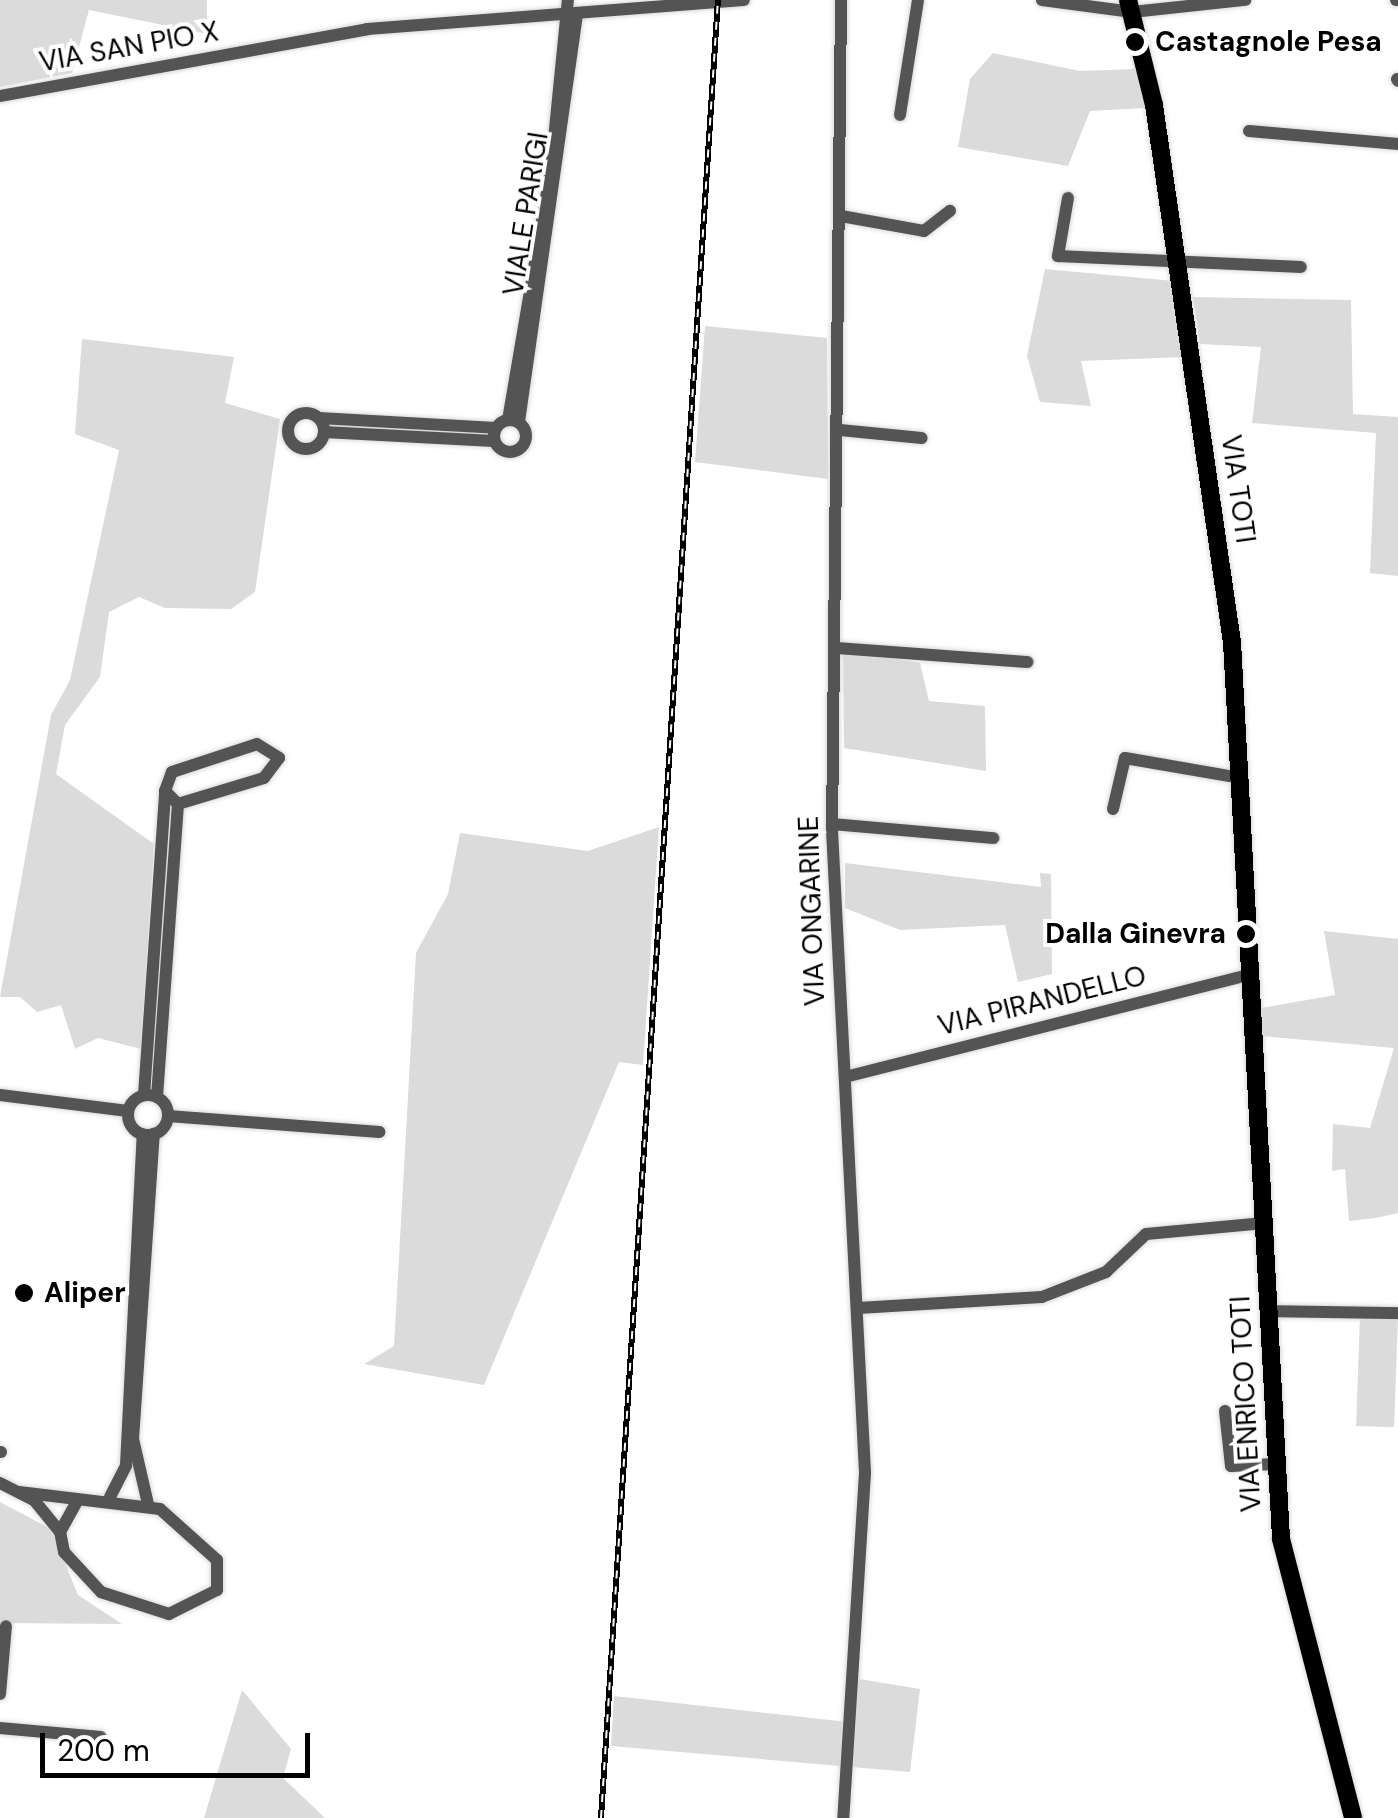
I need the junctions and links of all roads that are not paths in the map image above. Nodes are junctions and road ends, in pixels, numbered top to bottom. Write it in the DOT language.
graph roads {
  1 [pos="524,0"];
  2 [pos="744,0"];
  3 [pos="840,0"];
  4 [pos="918,0"];
  5 [pos="1042,0"];
  6 [pos="1245,0"];
  7 [pos="1197,1"];
  8 [pos="1130,6"];
  9 [pos="570,9"];
  10 [pos="521,17"];
  11 [pos="0,96"];
  12 [pos="900,115"];
  13 [pos="1250,131"];
  14 [pos="1398,144"];
  15 [pos="1068,198"];
  16 [pos="950,211"];
  17 [pos="841,216"];
  18 [pos="1302,267"];
  19 [pos="1178,268"];
  20 [pos="322,425"];
  21 [pos="840,430"];
  22 [pos="922,438"];
  23 [pos="836,648"];
  24 [pos="1027,662"];
  25 [pos="1241,778"];
  26 [pos="165,791"];
  27 [pos="178,804"];
  28 [pos="1113,808"];
  29 [pos="832,824"];
  30 [pos="993,838"];
  31 [pos="1252,976"];
  32 [pos="845,1077"];
  33 [pos="0,1095"];
  34 [pos="151,1096"];
  35 [pos="128,1111"];
  36 [pos="168,1116"];
  37 [pos="379,1132"];
  38 [pos="148,1134"];
  39 [pos="1264,1222"];
  40 [pos="858,1308"];
  41 [pos="1268,1311"];
  42 [pos="1398,1314"];
  43 [pos="1225,1411"];
  44 [pos="1276,1464"];
  45 [pos="0,1483"];
  46 [pos="19,1492"];
  47 [pos="110,1497"];
  48 [pos="78,1500"];
  49 [pos="148,1504"];
  50 [pos="60,1532"];
  51 [pos="6,1626"];
  52 [pos="0,1694"];
  53 [pos="0,1728"];
  54 [pos="100,1737"];
  55 [pos="843,1818"];
  56 [pos="1354,1818"];
  1 -- 10 [label="street"];
  2 -- 9 [label="street, VIA SAN PIO X"];
  3 -- 17 [label="street, VIA ONGARINE"];
  4 -- 12 [label="street"];
  5 -- 8 [label="street"];
  6 -- 7 [label="street"];
  7 -- 8 [label="street"];
  8 -- 19 [label="main road, VIA TOTI"];
  9 -- 10 [label="street, VIA SAN PIO X"];
  9 -- 20 [label="street, VIALE PARIGI"];
  10 -- 11 [label="street, VIA SAN PIO X"];
  13 -- 14 [label="street"];
  15 -- 19 [label="street"];
  16 -- 17 [label="street"];
  17 -- 21 [label="street, VIA ONGARINE"];
  18 -- 19 [label="street"];
  19 -- 25 [label="main road, VIA TOTI"];
  21 -- 22 [label="street"];
  21 -- 23 [label="street, VIA ONGARINE"];
  23 -- 24 [label="street"];
  23 -- 29 [label="street, VIA ONGARINE"];
  25 -- 28 [label="street"];
  25 -- 31 [label="main road, VIA TOTI"];
  26 -- 27 [label="street"];
  26 -- 27 [label="street"];
  26 -- 34 [label="street"];
  27 -- 34 [label="street"];
  29 -- 30 [label="street"];
  29 -- 32 [label="street, VIA ONGARINE"];
  31 -- 32 [label="street, VIA PIRANDELLO"];
  31 -- 39 [label="main road, VIA ENRICO TOTI"];
  32 -- 40 [label="street, VIA ONGARINE"];
  33 -- 35 [label="street"];
  34 -- 35 [label="street"];
  34 -- 36 [label="street"];
  35 -- 38 [label="street"];
  36 -- 37 [label="street"];
  36 -- 38 [label="street"];
  38 -- 47 [label="street"];
  38 -- 49 [label="street"];
  39 -- 40 [label="street"];
  39 -- 41 [label="main road, VIA ENRICO TOTI"];
  40 -- 55 [label="street, VIA ONGARINE"];
  41 -- 42 [label="street"];
  41 -- 44 [label="main road, VIA ENRICO TOTI"];
  43 -- 44 [label="street"];
  44 -- 56 [label="main road, VIA ENRICO TOTI"];
  45 -- 46 [label="street"];
  46 -- 48 [label="street"];
  46 -- 50 [label="street"];
  47 -- 48 [label="street"];
  47 -- 49 [label="street"];
  48 -- 50 [label="street"];
  49 -- 50 [label="street"];
  51 -- 52 [label="street"];
  53 -- 54 [label="street"];
}
